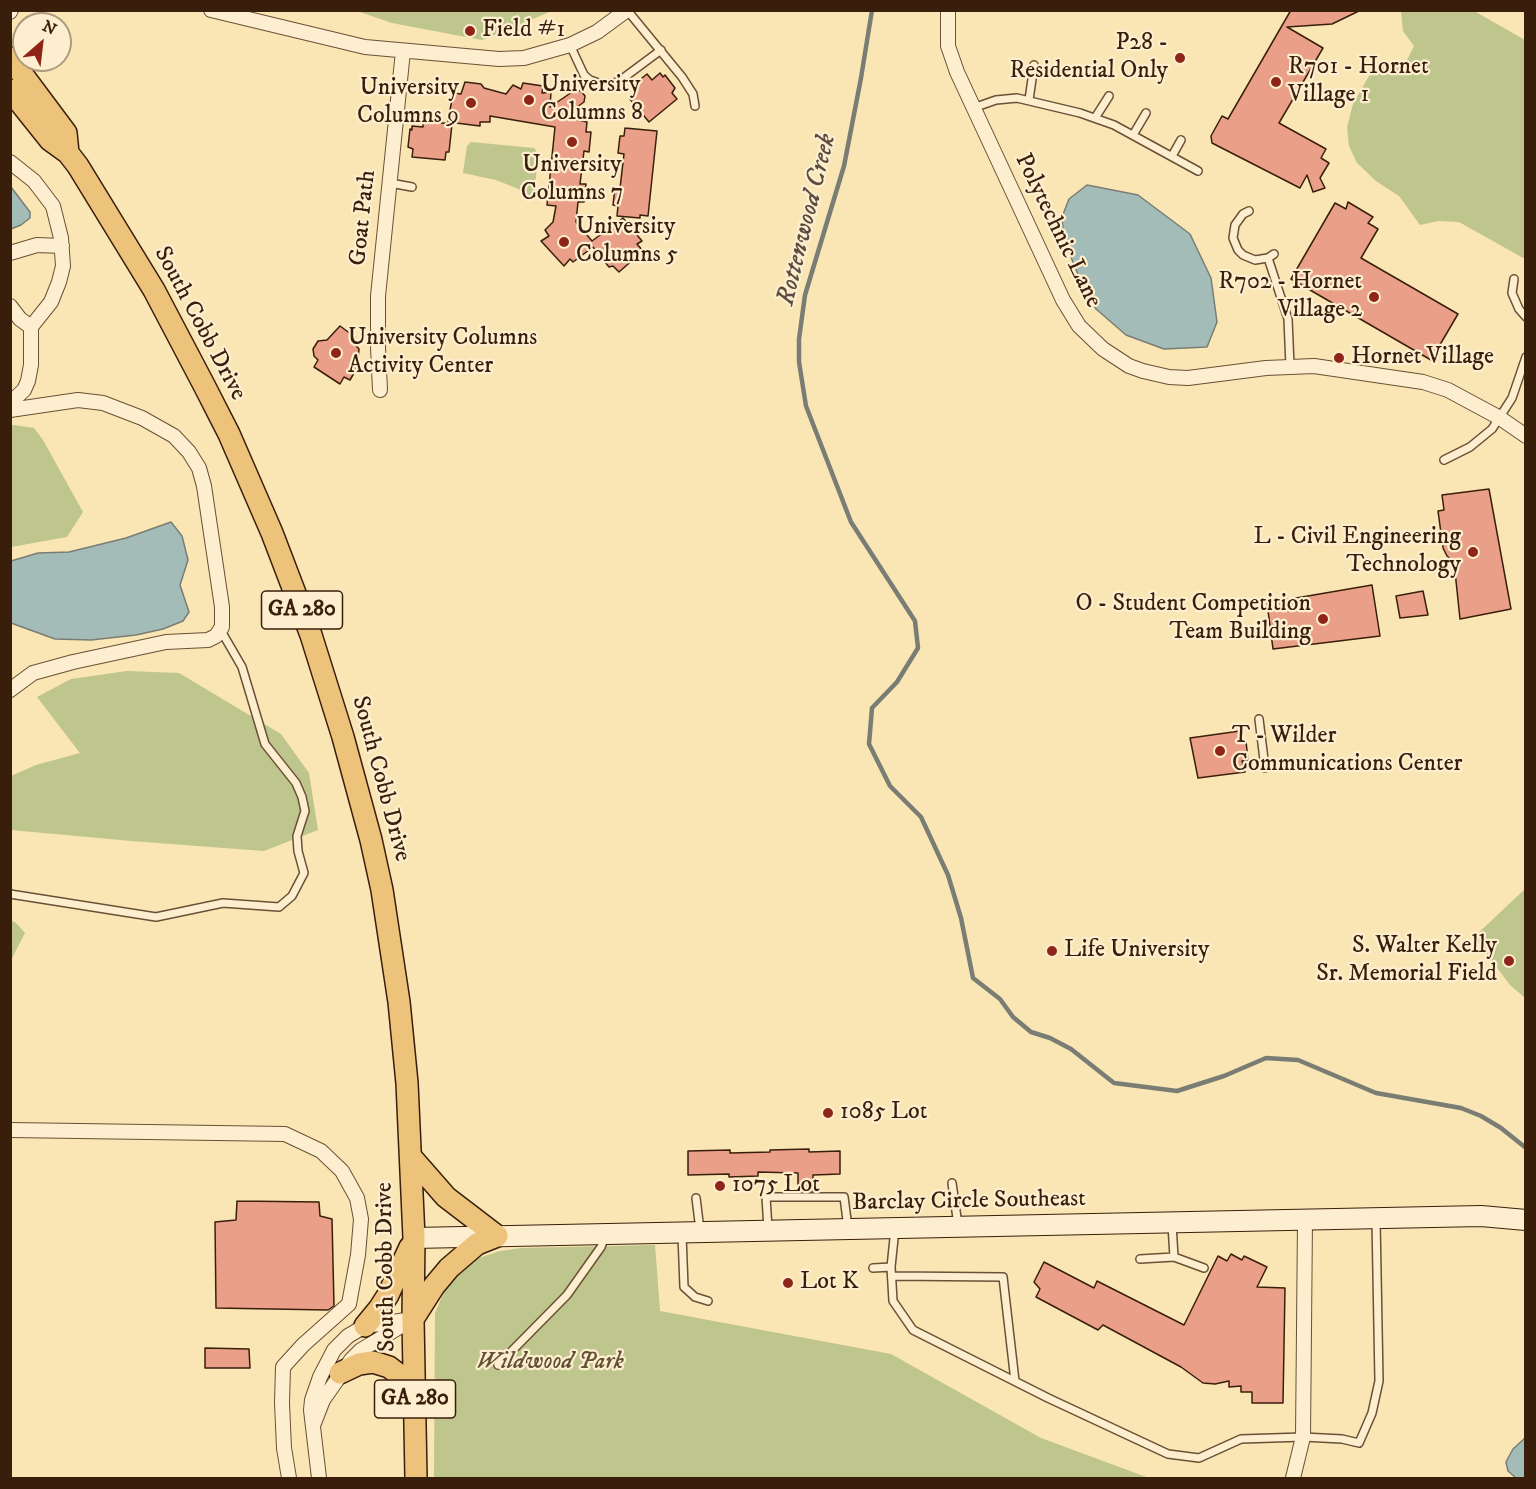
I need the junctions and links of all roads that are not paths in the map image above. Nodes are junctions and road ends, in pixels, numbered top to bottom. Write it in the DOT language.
graph roads {
  1 [pos="211,10"];
  2 [pos="627,10"];
  3 [pos="948,10"];
  4 [pos="570,45"];
  5 [pos="661,50"];
  6 [pos="403,51"];
  7 [pos="10,58"];
  8 [pos="1034,65"];
  9 [pos="10,90"];
  10 [pos="1109,96"];
  11 [pos="1029,100"];
  12 [pos="695,106"];
  13 [pos="973,108"];
  14 [pos="1146,113"];
  15 [pos="1095,118"];
  16 [pos="1133,135"];
  17 [pos="1181,140"];
  18 [pos="68,153"];
  19 [pos="1172,156"];
  20 [pos="10,162"];
  21 [pos="1198,171"];
  22 [pos="390,183"];
  23 [pos="412,187"];
  24 [pos="1249,211"];
  25 [pos="62,246"];
  26 [pos="10,253"];
  27 [pos="1514,279"];
  28 [pos="10,306"];
  29 [pos="1526,316"];
  30 [pos="31,327"];
  31 [pos="1526,357"];
  32 [pos="1290,366"];
  33 [pos="380,390"];
  34 [pos="10,403"];
  35 [pos="10,410"];
  36 [pos="1500,418"];
  37 [pos="1526,436"];
  38 [pos="1444,460"];
  39 [pos="220,629"];
  40 [pos="10,690"];
  41 [pos="1259,719"];
  42 [pos="1265,768"];
  43 [pos="10,894"];
  44 [pos="10,1130"];
  45 [pos="411,1157"];
  46 [pos="952,1183"];
  47 [pos="696,1198"];
  48 [pos="1376,1218"];
  49 [pos="1305,1220"];
  50 [pos="1526,1220"];
  51 [pos="1172,1223"];
  52 [pos="958,1228"];
  53 [pos="895,1229"];
  54 [pos="848,1230"];
  55 [pos="768,1232"];
  56 [pos="691,1233"];
  57 [pos="606,1234"];
  58 [pos="497,1236"];
  59 [pos="414,1238"];
  60 [pos="1174,1257"];
  61 [pos="1140,1259"];
  62 [pos="873,1268"];
  63 [pos="891,1268"];
  64 [pos="1204,1268"];
  65 [pos="892,1276"];
  66 [pos="708,1301"];
  67 [pos="413,1319"];
  68 [pos="365,1326"];
  69 [pos="498,1365"];
  70 [pos="340,1373"];
  71 [pos="1015,1381"];
  72 [pos="415,1387"];
  73 [pos="314,1425"];
  74 [pos="1303,1437"];
  75 [pos="289,1479"];
  76 [pos="319,1479"];
  77 [pos="416,1479"];
  78 [pos="1293,1479"];
  1 -- 6 [label="street"];
  2 -- 4 [label="street"];
  2 -- 5 [label="lane"];
  3 -- 13 [label="street, Polytechnic Lane"];
  4 -- 5 [label="lane"];
  4 -- 6 [label="street"];
  5 -- 12 [label="lane"];
  6 -- 22 [label="street, Goat Path"];
  7 -- 18 [label="main road, South Cobb Drive"];
  8 -- 11 [label="lane"];
  9 -- 18 [label="main road, South Cobb Drive / GA 280"];
  10 -- 15 [label="lane"];
  11 -- 13 [label="lane"];
  11 -- 15 [label="lane"];
  13 -- 32 [label="street, Polytechnic Lane"];
  14 -- 16 [label="lane"];
  15 -- 16 [label="lane"];
  16 -- 19 [label="lane"];
  17 -- 19 [label="lane"];
  18 -- 45 [label="main road, South Cobb Drive / GA 280"];
  19 -- 21 [label="lane"];
  20 -- 25 [label="street"];
  22 -- 23 [label="lane"];
  22 -- 33 [label="street, Goat Path"];
  24 -- 32 [label="lane"];
  25 -- 26 [label="street"];
  25 -- 30 [label="street"];
  27 -- 29 [label="lane"];
  28 -- 30 [label="street"];
  30 -- 34 [label="street"];
  31 -- 36 [label="lane"];
  32 -- 36 [label="street, Polytechnic Lane"];
  35 -- 39 [label="street"];
  36 -- 37 [label="street, Polytechnic Lane"];
  36 -- 38 [label="lane"];
  39 -- 40 [label="street"];
  39 -- 43 [label="lane"];
  41 -- 42 [label="lane"];
  44 -- 75 [label="street"];
  45 -- 58 [label="main road"];
  45 -- 59 [label="main road, South Cobb Drive / GA 280"];
  46 -- 52 [label="lane"];
  47 -- 56 [label="lane"];
  48 -- 49 [label="street, Barclay Circle Southeast"];
  48 -- 50 [label="street, Barclay Circle Southeast"];
  48 -- 74 [label="lane"];
  49 -- 51 [label="street, Barclay Circle Southeast"];
  49 -- 74 [label="street"];
  51 -- 52 [label="street, Barclay Circle Southeast"];
  51 -- 60 [label="lane"];
  52 -- 53 [label="street, Barclay Circle Southeast"];
  53 -- 54 [label="street, Barclay Circle Southeast"];
  53 -- 63 [label="lane"];
  54 -- 55 [label="street, Barclay Circle Southeast"];
  54 -- 55 [label="lane"];
  55 -- 56 [label="street, Barclay Circle Southeast"];
  56 -- 57 [label="street, Barclay Circle Southeast"];
  56 -- 66 [label="lane"];
  57 -- 58 [label="street, Barclay Circle Southeast"];
  57 -- 69 [label="lane"];
  58 -- 59 [label="street, Barclay Circle Southeast"];
  58 -- 67 [label="main road"];
  59 -- 67 [label="main road, South Cobb Drive / GA 280"];
  59 -- 68 [label="main road"];
  60 -- 61 [label="lane"];
  60 -- 64 [label="lane"];
  62 -- 63 [label="lane"];
  63 -- 65 [label="lane"];
  65 -- 71 [label="lane"];
  65 -- 71 [label="lane"];
  67 -- 68 [label="street"];
  67 -- 70 [label="street"];
  67 -- 72 [label="main road, South Cobb Drive / GA 280"];
  68 -- 73 [label="street"];
  70 -- 72 [label="main road"];
  70 -- 73 [label="street"];
  71 -- 74 [label="lane"];
  72 -- 77 [label="main road, South Cobb Drive / GA 280"];
  73 -- 76 [label="street"];
  74 -- 78 [label="street"];
}
